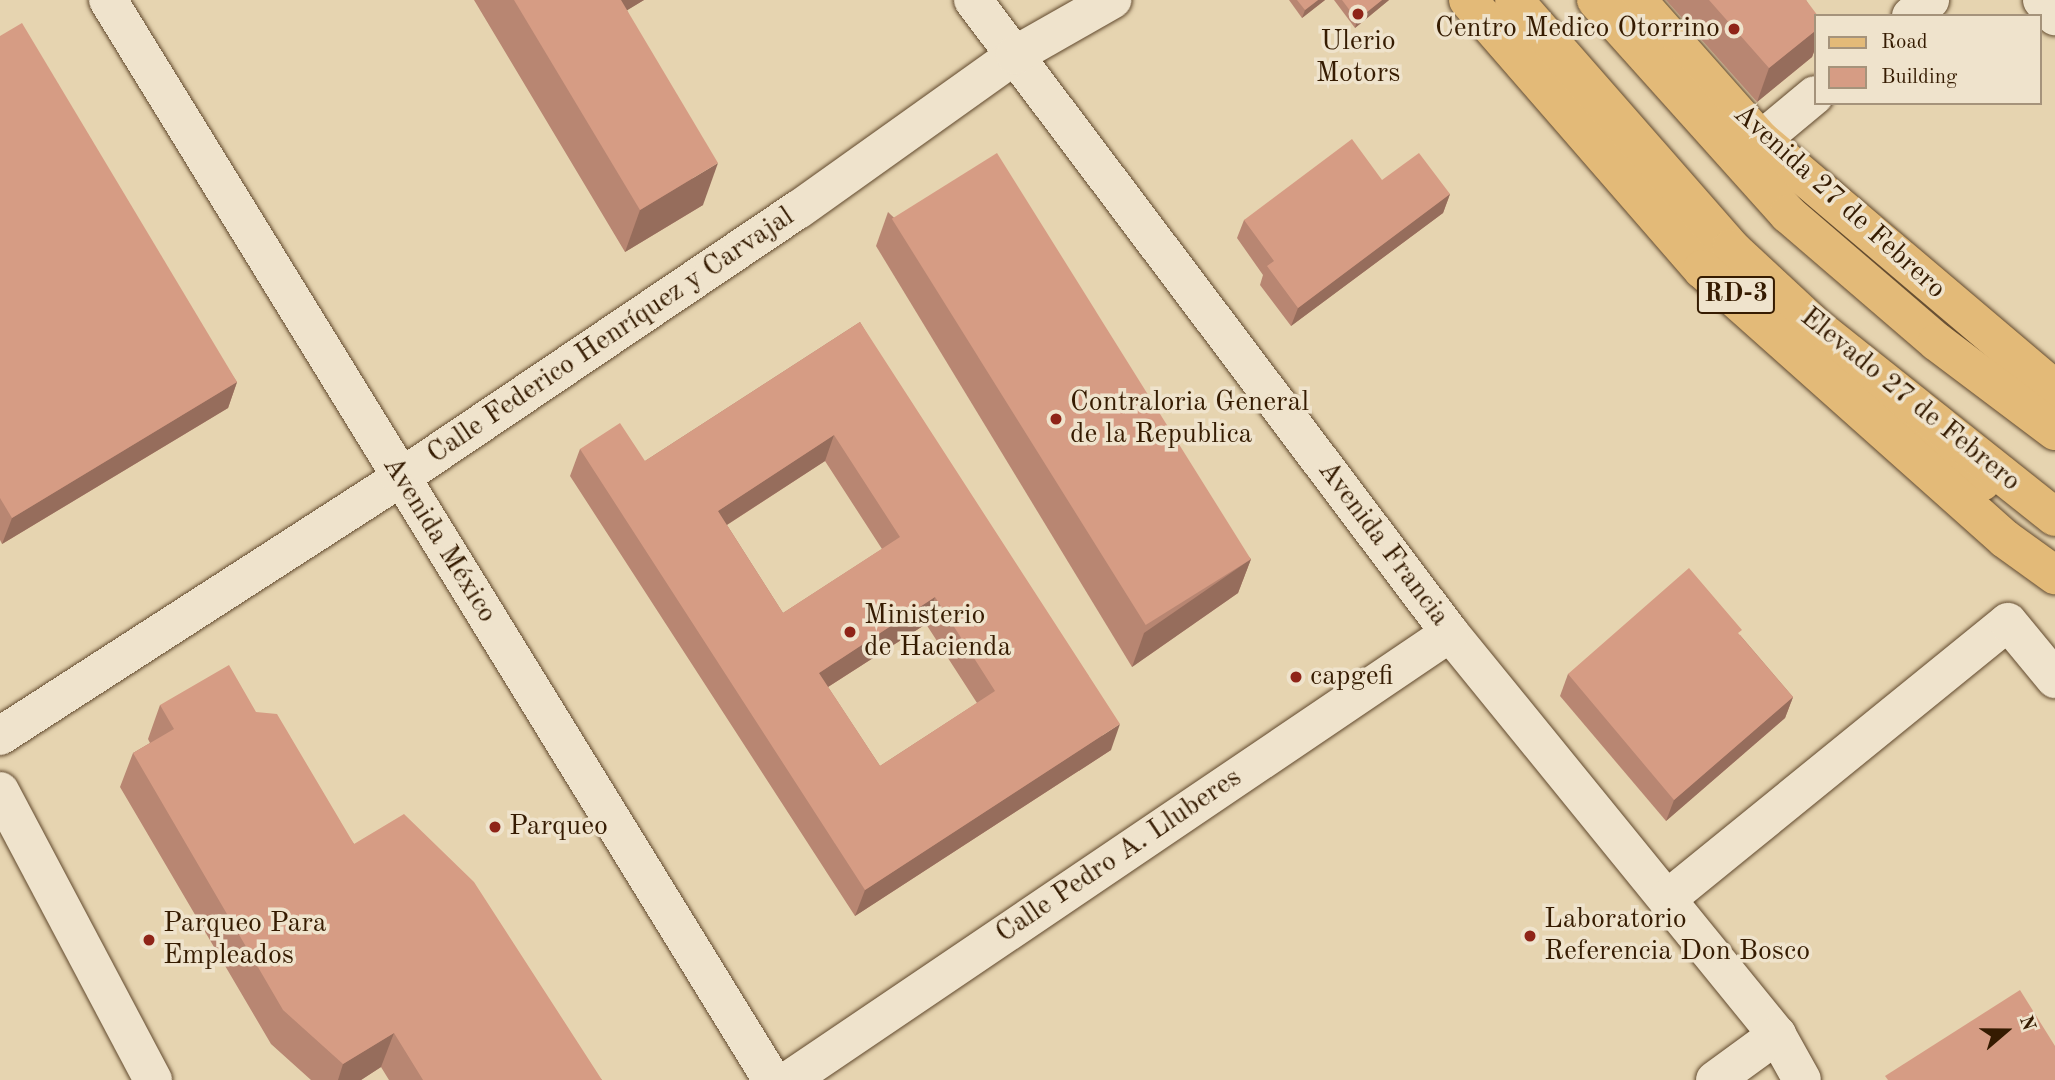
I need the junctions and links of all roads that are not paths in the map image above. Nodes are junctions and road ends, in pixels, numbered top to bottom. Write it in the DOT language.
graph roads {
  1 [pos="108,0"];
  2 [pos="973,0"];
  3 [pos="1112,0"];
  4 [pos="1468,0"];
  5 [pos="1514,0"];
  6 [pos="1595,0"];
  7 [pos="1637,0"];
  8 [pos="1930,0"];
  9 [pos="2042,0"];
  10 [pos="1913,14"];
  11 [pos="2055,16"];
  12 [pos="1015,55"];
  13 [pos="1814,96"];
  14 [pos="1761,140"];
  15 [pos="1702,269"];
  16 [pos="2055,389"];
  17 [pos="2055,430"];
  18 [pos="401,478"];
  19 [pos="2055,517"];
  20 [pos="2055,533"];
  21 [pos="2055,575"];
  22 [pos="1450,633"];
  23 [pos="2055,679"];
  24 [pos="0,736"];
  25 [pos="0,791"];
  26 [pos="1667,899"];
  27 [pos="1777,1035"];
  28 [pos="153,1080"];
  29 [pos="772,1080"];
  30 [pos="789,1080"];
  31 [pos="1714,1080"];
  32 [pos="1802,1080"];
  1 -- 18 [label="street, Avenida México"];
  2 -- 12 [label="street, Avenida Francia"];
  3 -- 12 [label="street, Calle Federico Henríquez y Carvajal"];
  4 -- 15 [label="main road, RD-3"];
  5 -- 19 [label="main road, Elevado 27 de Febrero / RD-3"];
  6 -- 17 [label="main road"];
  7 -- 14 [label="main road, Avenida 27 de Febrero"];
  8 -- 10 [label="street"];
  9 -- 11 [label="street"];
  12 -- 18 [label="street, Calle Federico Henríquez y Carvajal"];
  12 -- 22 [label="street, Avenida Francia"];
  13 -- 14 [label="street"];
  14 -- 16 [label="main road, Avenida 27 de Febrero"];
  15 -- 20 [label="main road, RD-3"];
  15 -- 21 [label="main road"];
  18 -- 24 [label="street, Calle Federico Henríquez y Carvajal"];
  18 -- 29 [label="street, Avenida México"];
  22 -- 26 [label="street, Avenida Francia"];
  22 -- 30 [label="street, Calle Pedro A. Lluberes"];
  23 -- 26 [label="street"];
  25 -- 28 [label="street"];
  26 -- 27 [label="street, Avenida Francia"];
  27 -- 31 [label="street"];
  27 -- 32 [label="street, Avenida Francia"];
}
